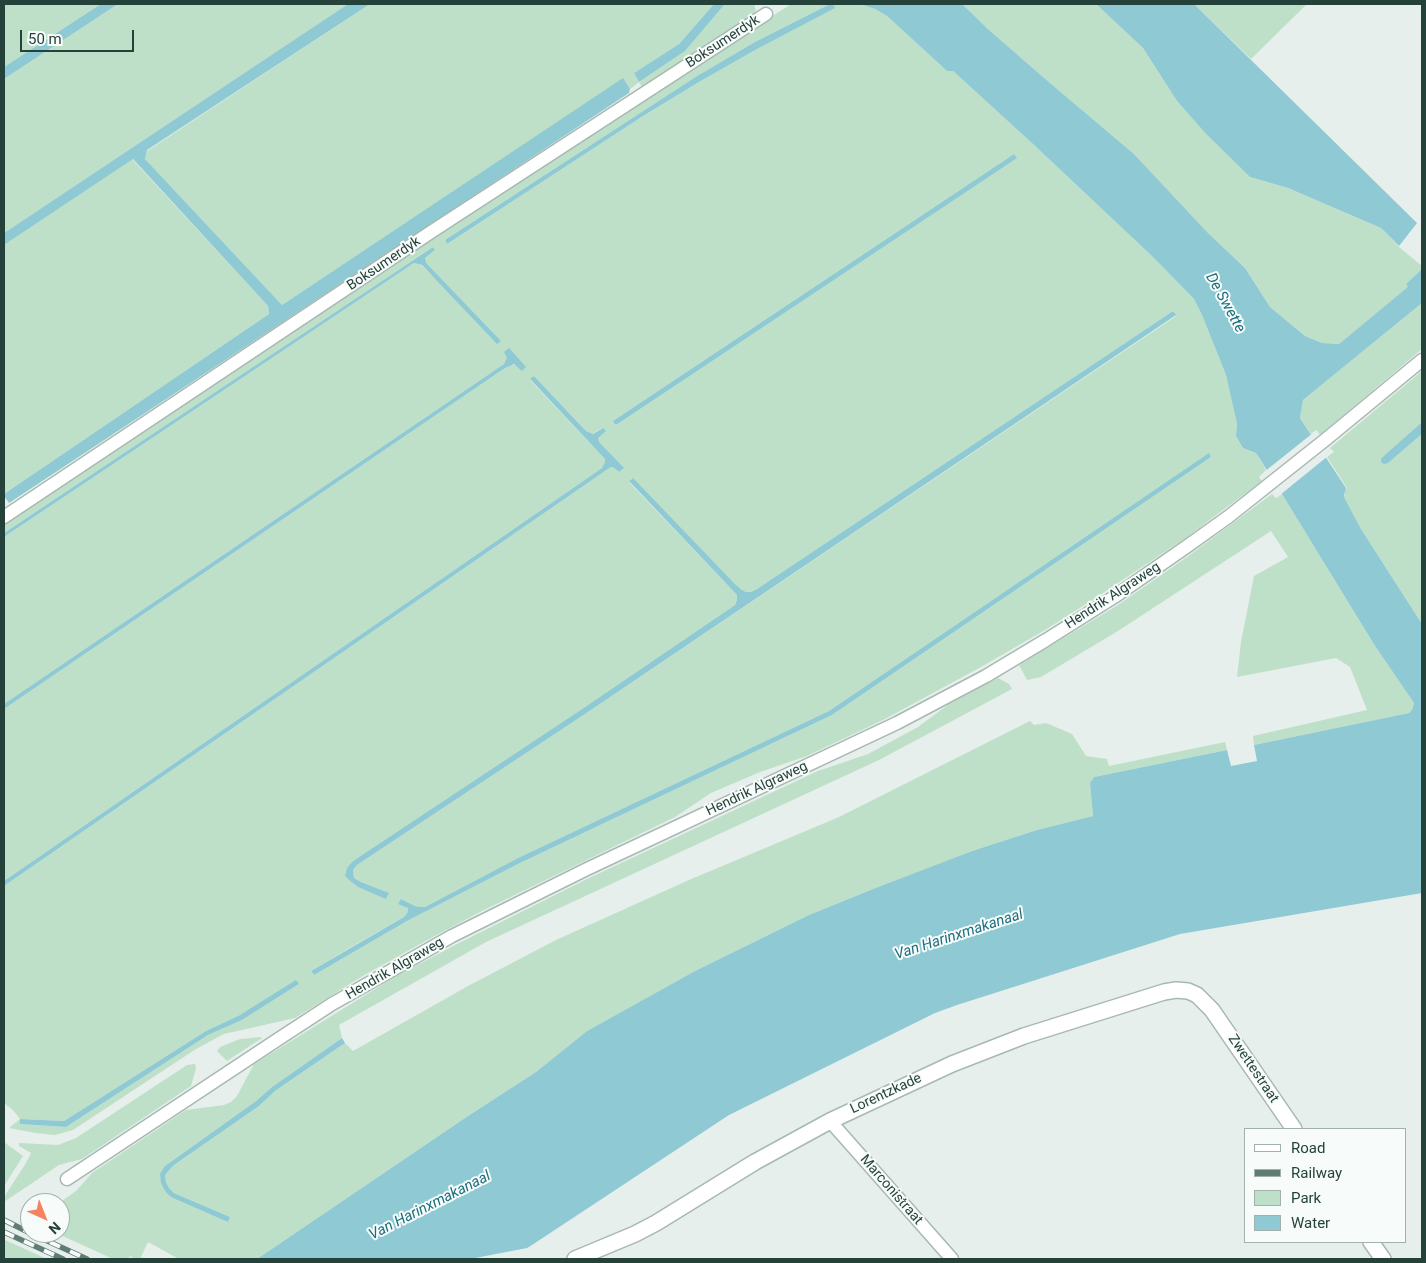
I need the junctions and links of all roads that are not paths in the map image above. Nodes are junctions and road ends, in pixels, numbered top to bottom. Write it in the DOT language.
graph roads {
  1 [pos="766,14"];
  2 [pos="1422,360"];
  3 [pos="4,517"];
  4 [pos="1212,1010"];
  5 [pos="830,1121"];
  6 [pos="1293,1128"];
  7 [pos="67,1179"];
  8 [pos="1372,1243"];
  9 [pos="576,1259"];
  10 [pos="952,1259"];
  11 [pos="1384,1259"];
  1 -- 3 [label="street, Boksumerdyk"];
  2 -- 7 [label="street, Hendrik Algraweg"];
  4 -- 5 [label="street, Lorentzkade"];
  4 -- 6 [label="street, Zwettestraat"];
  5 -- 9 [label="street, Lorentzkade"];
  5 -- 10 [label="street, Marconistraat"];
  8 -- 11 [label="street"];
}
